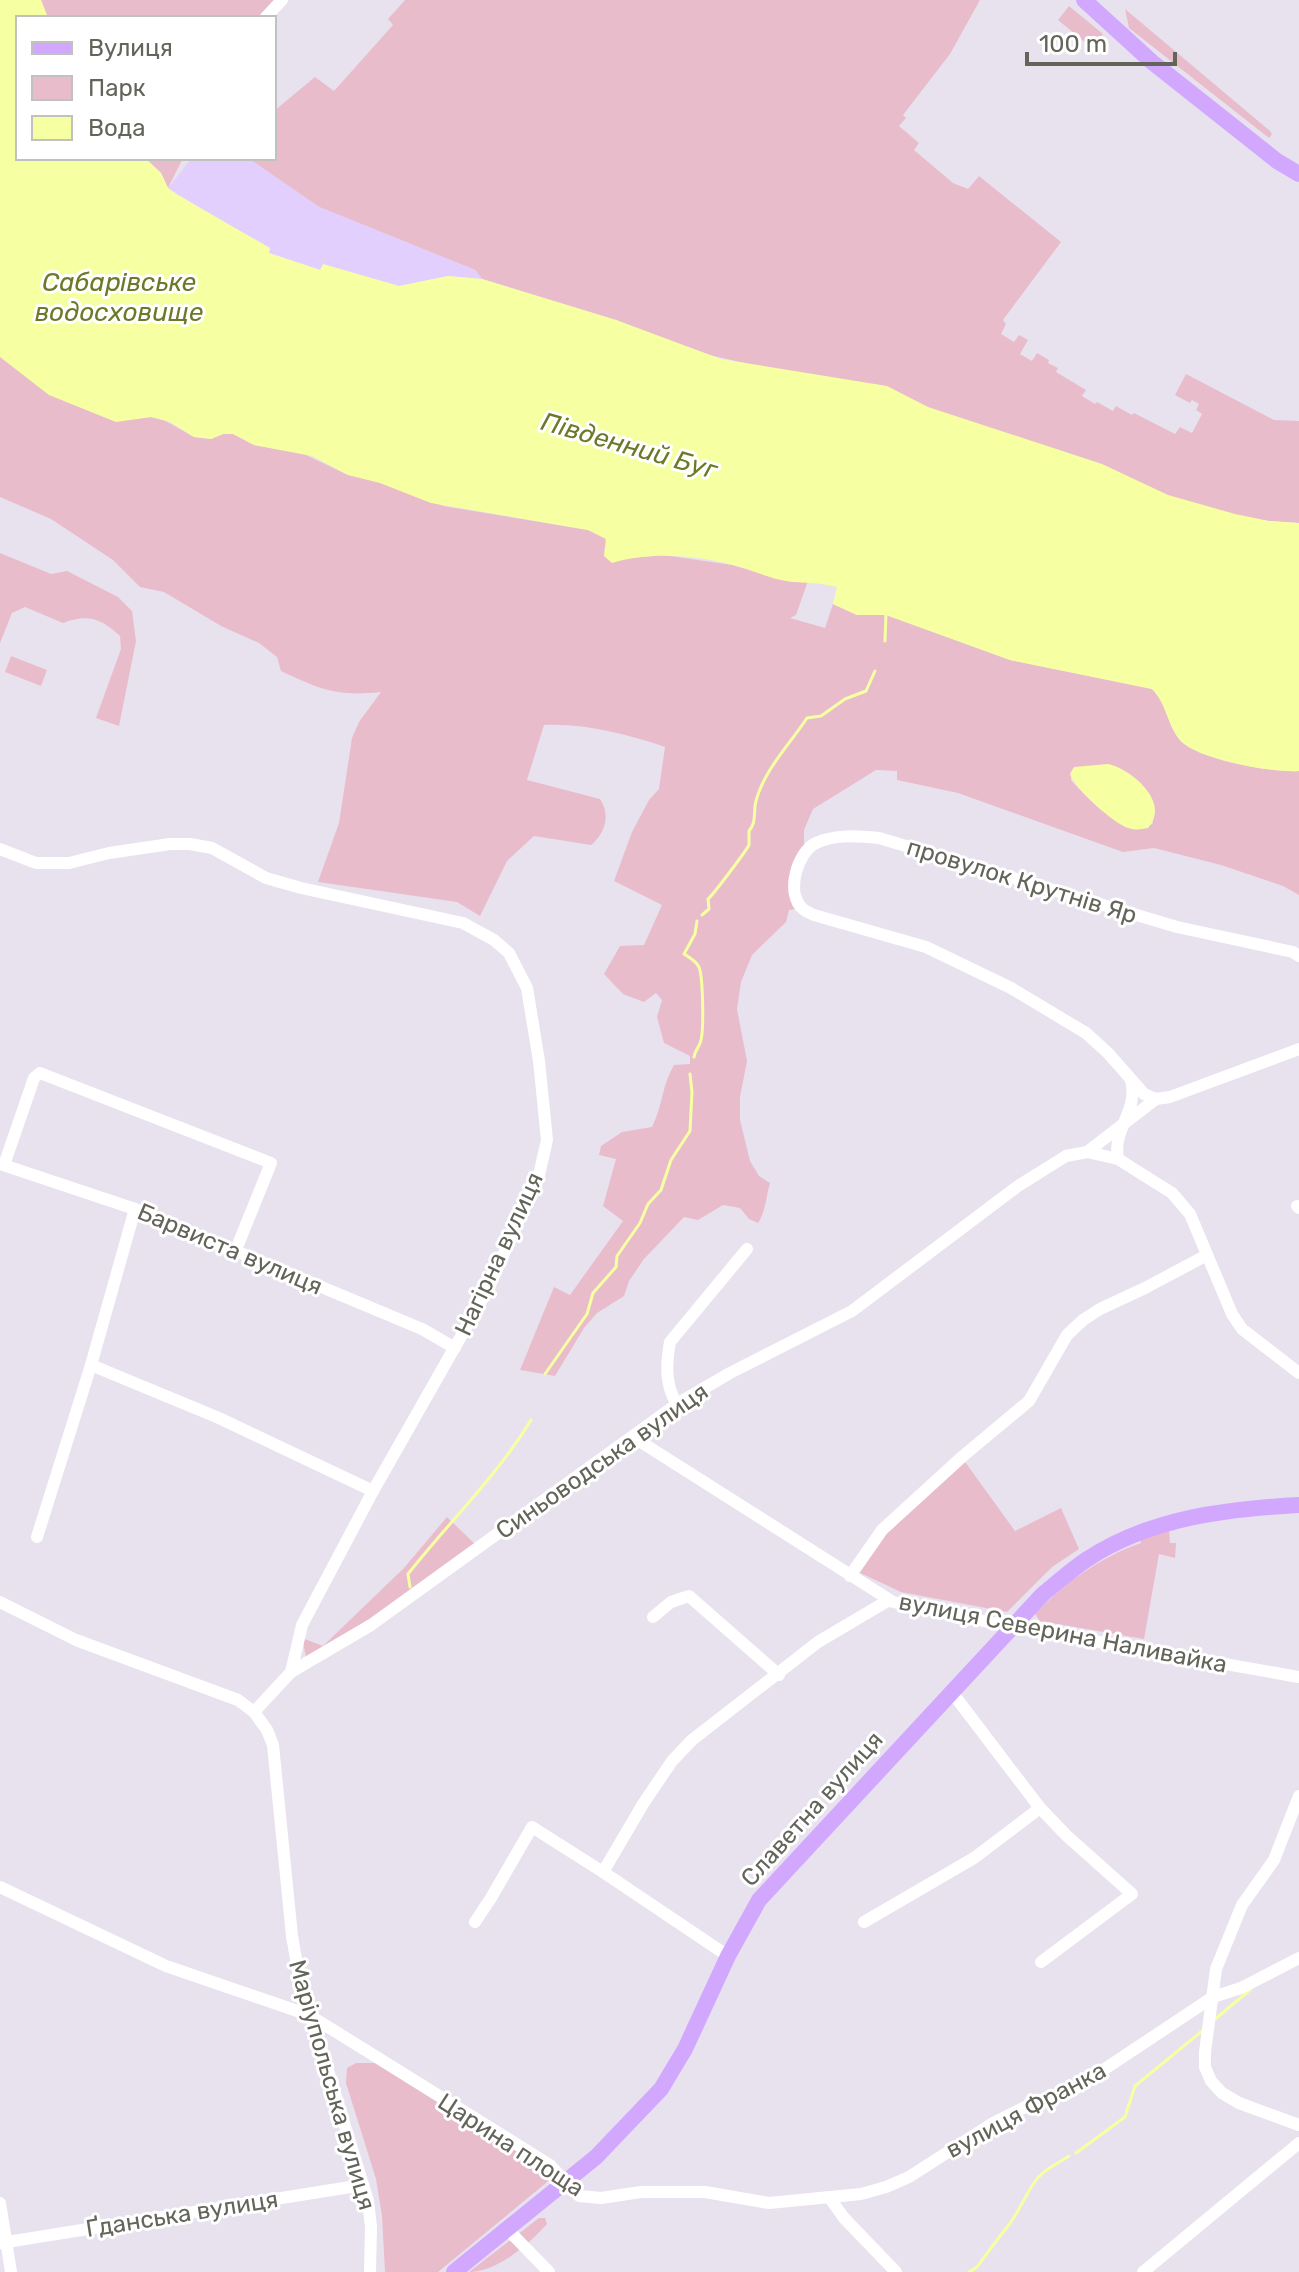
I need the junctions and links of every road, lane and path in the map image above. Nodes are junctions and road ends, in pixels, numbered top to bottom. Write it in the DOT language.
graph roads {
  1 [pos="282,0"];
  2 [pos="1084,0"];
  3 [pos="267,16"];
  4 [pos="1299,174"];
  5 [pos="0,849"];
  6 [pos="1299,956"];
  7 [pos="1299,1049"];
  8 [pos="1131,1080"];
  9 [pos="1156,1099"];
  10 [pos="1125,1122"];
  11 [pos="1087,1152"];
  12 [pos="1118,1159"];
  13 [pos="2,1165"];
  14 [pos="135,1209"];
  15 [pos="747,1249"];
  16 [pos="235,1252"];
  17 [pos="1207,1255"];
  18 [pos="455,1348"];
  19 [pos="91,1365"];
  20 [pos="1299,1373"];
  21 [pos="677,1404"];
  22 [pos="633,1437"];
  23 [pos="373,1491"];
  24 [pos="1299,1505"];
  25 [pos="37,1537"];
  26 [pos="850,1576"];
  27 [pos="889,1600"];
  28 [pos="0,1602"];
  29 [pos="653,1617"];
  30 [pos="1014,1627"];
  31 [pos="291,1672"];
  32 [pos="779,1675"];
  33 [pos="1299,1677"];
  34 [pos="951,1691"];
  35 [pos="254,1712"];
  36 [pos="1299,1796"];
  37 [pos="1040,1808"];
  38 [pos="603,1872"];
  39 [pos="0,1887"];
  40 [pos="475,1922"];
  41 [pos="864,1922"];
  42 [pos="728,1956"];
  43 [pos="1299,1958"];
  44 [pos="1041,1962"];
  45 [pos="1213,1997"];
  46 [pos="309,2015"];
  47 [pos="1299,2125"];
  48 [pos="1299,2143"];
  49 [pos="566,2181"];
  50 [pos="363,2185"];
  51 [pos="829,2197"];
  52 [pos="0,2203"];
  53 [pos="507,2229"];
  54 [pos="3,2242"];
  55 [pos="11,2272"];
  56 [pos="370,2272"];
  57 [pos="454,2272"];
  58 [pos="549,2272"];
  59 [pos="896,2272"];
  60 [pos="1143,2272"];
  1 -- 3 [label="street"];
  2 -- 4 [label="main road"];
  5 -- 18 [label="street, Нагірна вулиця"];
  6 -- 8 [label="street, провулок Крутнів Яр"];
  7 -- 9 [label="street"];
  8 -- 9 [label="street"];
  8 -- 10 [label="street"];
  9 -- 10 [label="street, Синьоводська вулиця"];
  10 -- 11 [label="street, Синьоводська вулиця"];
  10 -- 12 [label="street"];
  11 -- 12 [label="street"];
  11 -- 21 [label="street, Синьоводська вулиця"];
  12 -- 17 [label="street"];
  13 -- 14 [label="street, Барвиста вулиця"];
  13 -- 16 [label="street"];
  14 -- 16 [label="street, Барвиста вулиця"];
  14 -- 19 [label="street"];
  15 -- 21 [label="street"];
  16 -- 18 [label="street, Барвиста вулиця"];
  17 -- 20 [label="street"];
  17 -- 26 [label="street"];
  18 -- 23 [label="street, Нагірна вулиця"];
  19 -- 23 [label="street"];
  19 -- 25 [label="street"];
  21 -- 22 [label="street, Синьоводська вулиця"];
  22 -- 26 [label="street, вулиця Северина Наливайка"];
  22 -- 31 [label="street, Синьоводська вулиця"];
  23 -- 31 [label="street, Нагірна вулиця"];
  24 -- 30 [label="main road, Славетна вулиця"];
  26 -- 27 [label="street, вулиця Северина Наливайка"];
  27 -- 30 [label="street, вулиця Северина Наливайка"];
  27 -- 32 [label="street"];
  28 -- 35 [label="street"];
  29 -- 32 [label="street"];
  30 -- 33 [label="street, вулиця Северина Наливайка"];
  30 -- 34 [label="main road, Славетна вулиця"];
  31 -- 35 [label="street, Синьоводська вулиця"];
  32 -- 38 [label="street"];
  34 -- 37 [label="street"];
  34 -- 42 [label="main road, Славетна вулиця"];
  35 -- 46 [label="street, Маріупольська вулиця"];
  36 -- 45 [label="street"];
  37 -- 41 [label="street"];
  37 -- 44 [label="street"];
  38 -- 40 [label="street"];
  38 -- 42 [label="street"];
  39 -- 46 [label="street, Царина площа"];
  42 -- 49 [label="main road, Славетна вулиця"];
  43 -- 45 [label="street, вулиця Франка"];
  45 -- 47 [label="street"];
  45 -- 51 [label="street, вулиця Франка"];
  46 -- 49 [label="street, Царина площа"];
  46 -- 50 [label="street, Маріупольська вулиця"];
  48 -- 60 [label="street"];
  49 -- 51 [label="street, Царина площа"];
  49 -- 53 [label="main road, Славетна вулиця"];
  50 -- 54 [label="street, Ґданська вулиця"];
  50 -- 56 [label="street, Маріупольська вулиця"];
  51 -- 59 [label="street"];
  52 -- 54 [label="street"];
  53 -- 57 [label="main road, Славетна вулиця"];
  53 -- 58 [label="street"];
  54 -- 55 [label="street"];
}
